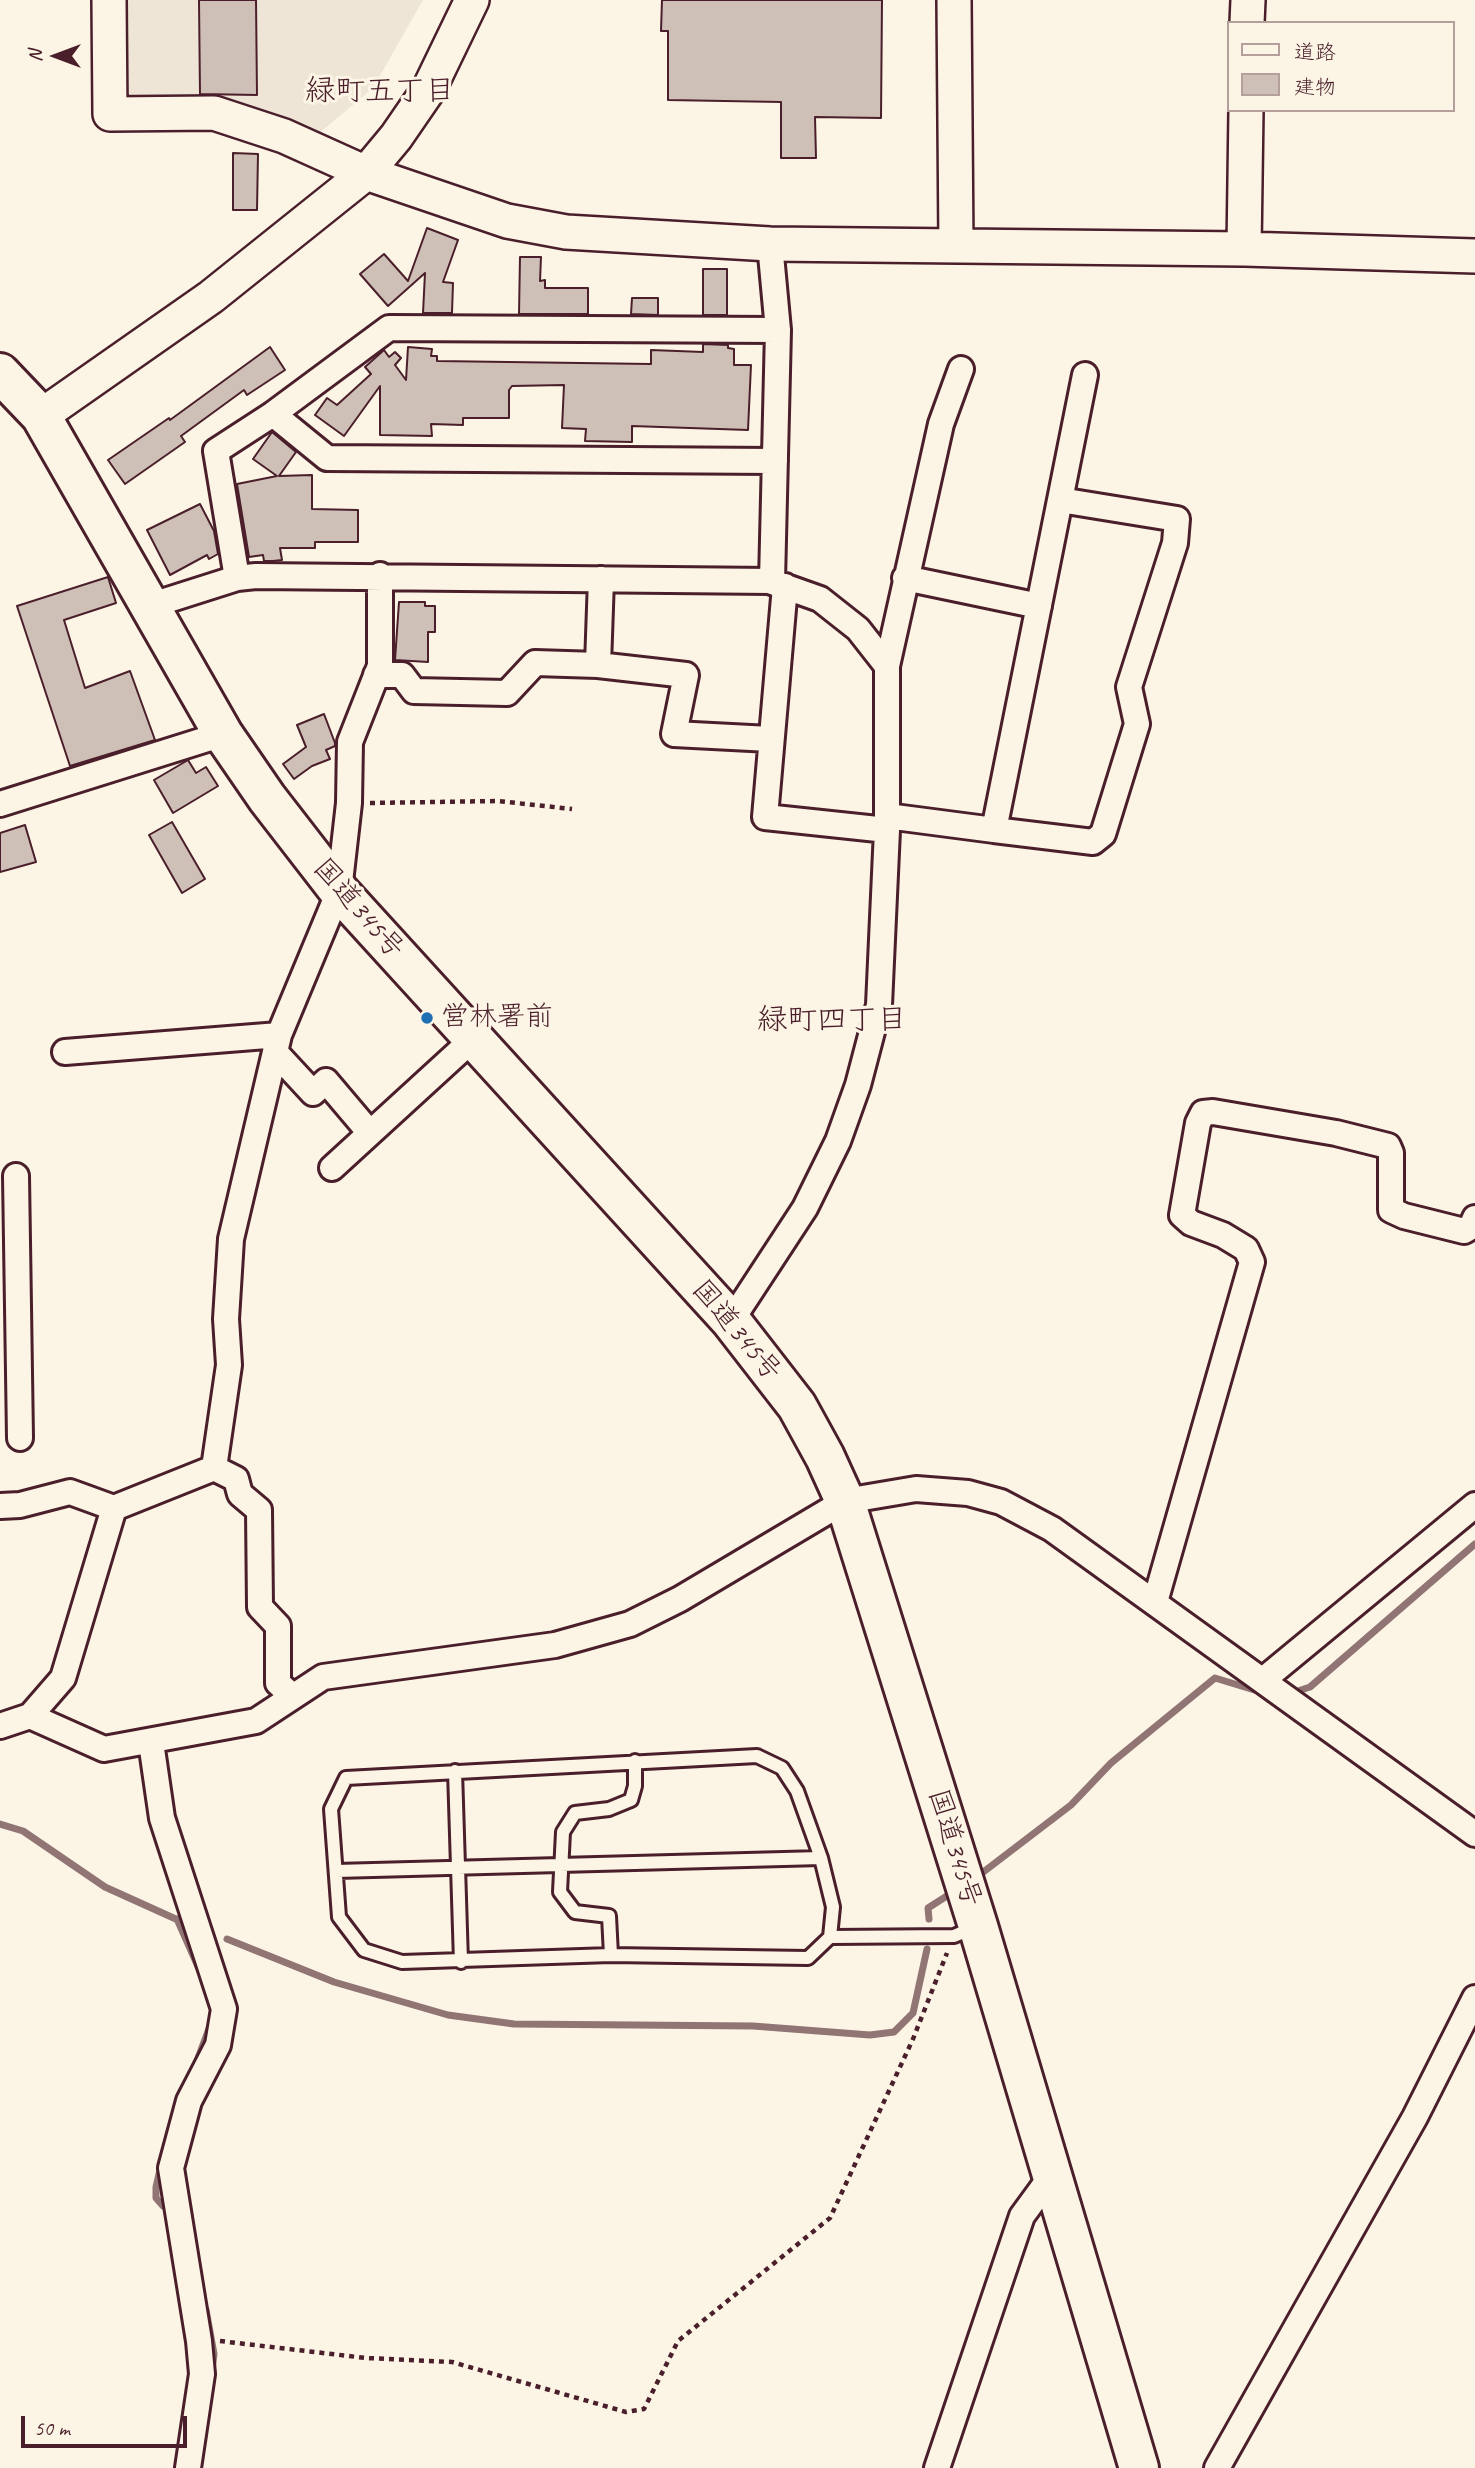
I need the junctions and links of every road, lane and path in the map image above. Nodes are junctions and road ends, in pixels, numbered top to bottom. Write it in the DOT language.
graph roads {
  1 [pos="109,0"];
  2 [pos="472,0"];
  3 [pos="954,0"];
  4 [pos="1248,0"];
  5 [pos="1247,21"];
  6 [pos="1246,112"];
  7 [pos="366,173"];
  8 [pos="770,244"];
  9 [pos="956,246"];
  10 [pos="1244,249"];
  11 [pos="1475,256"];
  12 [pos="778,330"];
  13 [pos="961,369"];
  14 [pos="0,373"];
  15 [pos="1084,375"];
  16 [pos="273,414"];
  17 [pos="41,416"];
  18 [pos="775,461"];
  19 [pos="1060,500"];
  20 [pos="380,575"];
  21 [pos="237,578"];
  22 [pos="905,578"];
  23 [pos="601,579"];
  24 [pos="778,584"];
  25 [pos="149,606"];
  26 [pos="1039,606"];
  27 [pos="598,666"];
  28 [pos="887,666"];
  29 [pos="376,675"];
  30 [pos="223,734"];
  31 [pos="770,739"];
  32 [pos="0,801"];
  33 [pos="349,803"];
  34 [pos="572,809"];
  35 [pos="887,823"];
  36 [pos="994,830"];
  37 [pos="339,891"];
  38 [pos="474,1039"];
  39 [pos="277,1043"];
  40 [pos="65,1052"];
  41 [pos="370,1133"];
  42 [pos="332,1168"];
  43 [pos="16,1177"];
  44 [pos="1475,1218"];
  45 [pos="8,1263"];
  46 [pos="731,1321"];
  47 [pos="20,1438"];
  48 [pos="215,1468"];
  49 [pos="845,1501"];
  50 [pos="0,1506"];
  51 [pos="1475,1506"];
  52 [pos="114,1508"];
  53 [pos="1155,1602"];
  54 [pos="1263,1680"];
  55 [pos="292,1696"];
  56 [pos="30,1716"];
  57 [pos="0,1727"];
  58 [pos="151,1742"];
  59 [pos="635,1761"];
  60 [pos="455,1771"];
  61 [pos="1475,1834"];
  62 [pos="821,1858"];
  63 [pos="561,1866"];
  64 [pos="456,1870"];
  65 [pos="336,1871"];
  66 [pos="966,1931"];
  67 [pos="830,1937"];
  68 [pos="611,1955"];
  69 [pos="461,1962"];
  70 [pos="1475,1998"];
  71 [pos="1052,2175"];
  72 [pos="218,2341"];
  73 [pos="188,2468"];
  74 [pos="937,2468"];
  75 [pos="1139,2468"];
  76 [pos="1217,2468"];
  1 -- 7 [label="street"];
  2 -- 7 [label="street"];
  3 -- 9 [label="street"];
  4 -- 5 [label="street"];
  6 -- 10 [label="street"];
  7 -- 8 [label="street"];
  7 -- 17 [label="street"];
  8 -- 9 [label="street"];
  8 -- 12 [label="street"];
  9 -- 10 [label="street"];
  10 -- 11 [label="street"];
  12 -- 16 [label="street"];
  12 -- 18 [label="street"];
  13 -- 22 [label="street"];
  14 -- 17 [label="highway, 国道345号"];
  15 -- 19 [label="street"];
  16 -- 18 [label="street"];
  16 -- 21 [label="street"];
  17 -- 25 [label="highway, 国道345号"];
  18 -- 24 [label="street"];
  19 -- 26 [label="street"];
  19 -- 36 [label="street"];
  20 -- 21 [label="street"];
  20 -- 23 [label="street"];
  20 -- 29 [label="street"];
  21 -- 25 [label="street"];
  22 -- 26 [label="street"];
  22 -- 28 [label="street"];
  23 -- 24 [label="street"];
  23 -- 27 [label="street"];
  24 -- 28 [label="street"];
  24 -- 31 [label="street"];
  25 -- 30 [label="highway, 国道345号"];
  26 -- 36 [label="street"];
  27 -- 29 [label="street"];
  27 -- 31 [label="street"];
  28 -- 35 [label="street"];
  29 -- 33 [label="street"];
  30 -- 32 [label="street"];
  30 -- 37 [label="highway, 国道345号"];
  31 -- 35 [label="street"];
  33 -- 34 [label="path"];
  33 -- 37 [label="street"];
  35 -- 36 [label="street"];
  35 -- 46 [label="street"];
  37 -- 38 [label="highway, 国道345号"];
  37 -- 39 [label="street"];
  38 -- 41 [label="street"];
  38 -- 46 [label="highway, 国道345号"];
  39 -- 40 [label="street"];
  39 -- 41 [label="street"];
  39 -- 48 [label="street"];
  41 -- 42 [label="street"];
  43 -- 45 [label="street"];
  44 -- 53 [label="street"];
  45 -- 47 [label="street"];
  46 -- 49 [label="highway, 国道345号"];
  48 -- 52 [label="street"];
  48 -- 55 [label="street"];
  49 -- 53 [label="street"];
  49 -- 55 [label="street"];
  49 -- 66 [label="highway, 国道345号"];
  50 -- 52 [label="street"];
  51 -- 54 [label="street"];
  52 -- 56 [label="street"];
  53 -- 54 [label="street"];
  54 -- 61 [label="street"];
  55 -- 58 [label="street"];
  56 -- 57 [label="street"];
  56 -- 58 [label="street"];
  58 -- 73 [label="street"];
  59 -- 60 [label="lane"];
  59 -- 62 [label="lane"];
  59 -- 63 [label="lane"];
  60 -- 64 [label="lane"];
  60 -- 65 [label="lane"];
  62 -- 63 [label="lane"];
  62 -- 67 [label="lane"];
  63 -- 64 [label="lane"];
  63 -- 68 [label="lane"];
  64 -- 65 [label="lane"];
  64 -- 69 [label="lane"];
  65 -- 69 [label="lane"];
  66 -- 67 [label="lane"];
  66 -- 71 [label="highway, 国道345号"];
  66 -- 72 [label="path"];
  67 -- 68 [label="lane"];
  68 -- 69 [label="lane"];
  70 -- 76 [label="street"];
  71 -- 74 [label="street"];
  71 -- 75 [label="highway, 国道345号"];
}
